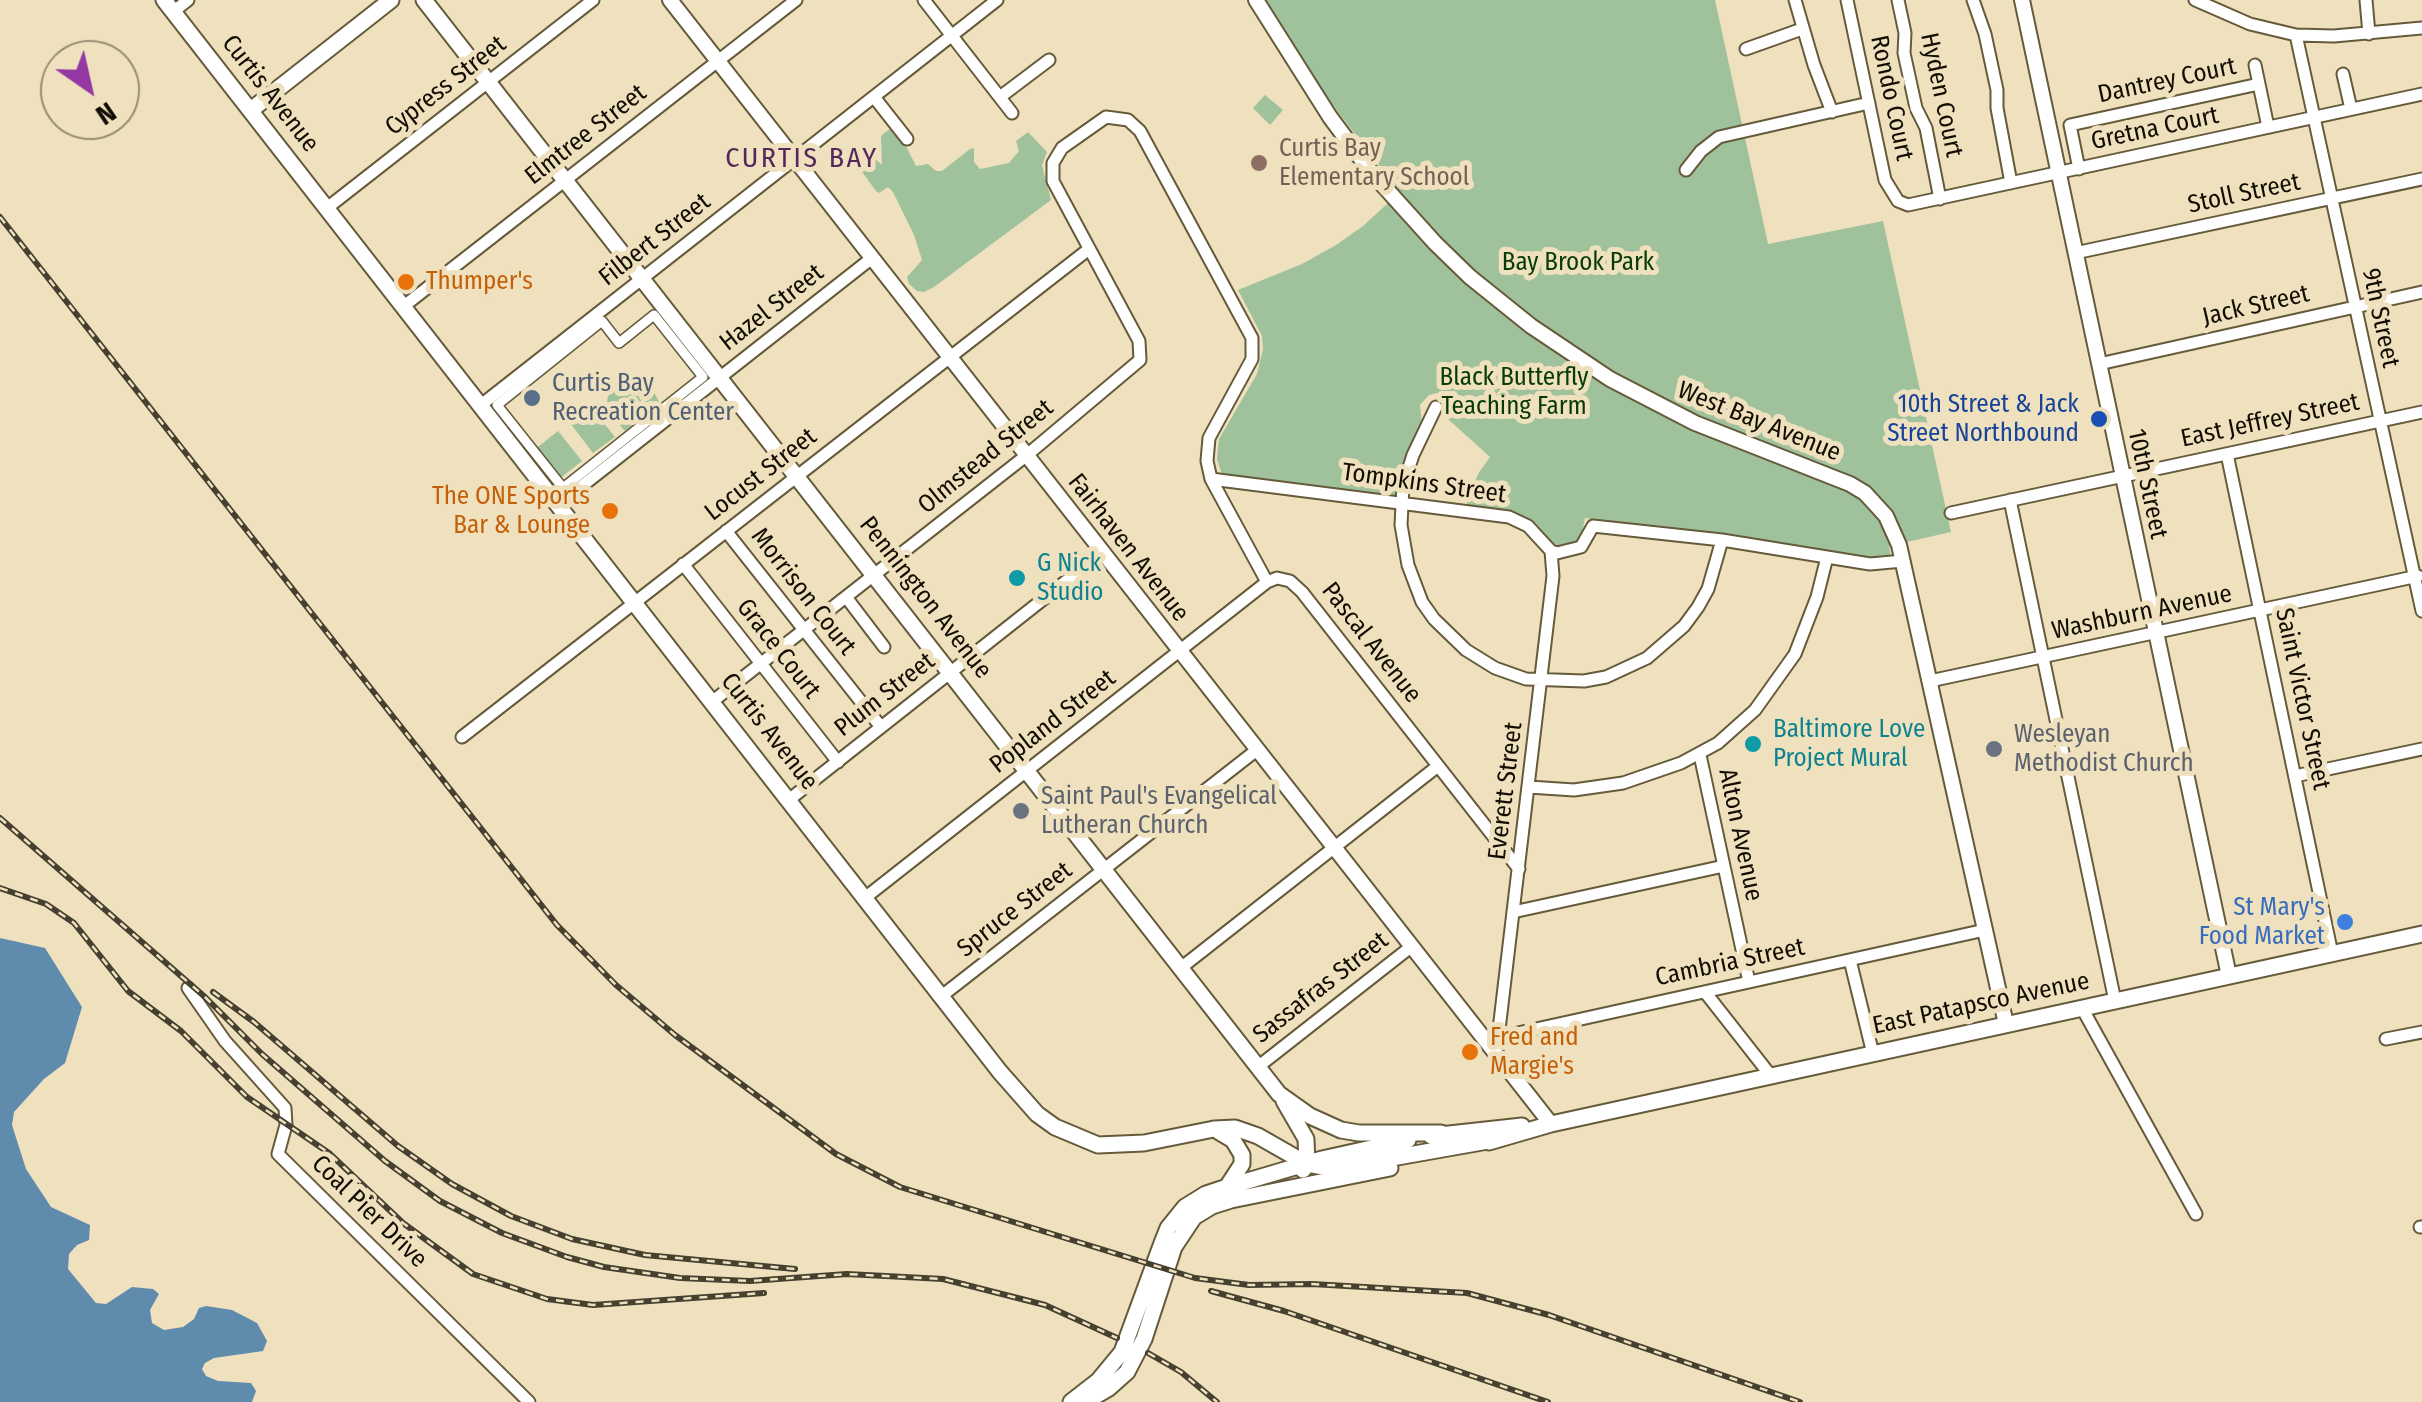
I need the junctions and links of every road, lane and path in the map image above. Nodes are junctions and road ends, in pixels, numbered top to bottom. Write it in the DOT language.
graph roads {
  1 [pos="188,0"];
  2 [pos="391,0"];
  3 [pos="424,0"];
  4 [pos="593,0"];
  5 [pos="670,0"];
  6 [pos="796,0"];
  7 [pos="924,0"];
  8 [pos="998,0"];
  9 [pos="1256,0"];
  10 [pos="1795,0"];
  11 [pos="1847,0"];
  12 [pos="1898,0"];
  13 [pos="1973,0"];
  14 [pos="2022,0"];
  15 [pos="2195,0"];
  16 [pos="2366,0"];
  17 [pos="168,6"];
  18 [pos="2422,28"];
  19 [pos="1802,29"];
  20 [pos="2369,34"];
  21 [pos="2296,35"];
  22 [pos="952,36"];
  23 [pos="1746,48"];
  24 [pos="1049,60"];
  25 [pos="718,61"];
  26 [pos="2255,66"];
  27 [pos="2343,74"];
  28 [pos="488,82"];
  29 [pos="2259,84"];
  30 [pos="2422,94"];
  31 [pos="874,96"];
  32 [pos="1000,97"];
  33 [pos="1869,102"];
  34 [pos="251,110"];
  35 [pos="2350,110"];
  36 [pos="1832,112"];
  37 [pos="1012,113"];
  38 [pos="2313,118"];
  39 [pos="2268,127"];
  40 [pos="908,139"];
  41 [pos="795,159"];
  42 [pos="2079,169"];
  43 [pos="1686,170"];
  44 [pos="2058,173"];
  45 [pos="2422,179"];
  46 [pos="565,180"];
  47 [pos="2012,184"];
  48 [pos="2331,198"];
  49 [pos="1940,199"];
  50 [pos="1898,201"];
  51 [pos="327,208"];
  52 [pos="1089,249"];
  53 [pos="2075,254"];
  54 [pos="872,258"];
  55 [pos="642,279"];
  56 [pos="2422,292"];
  57 [pos="404,306"];
  58 [pos="2355,307"];
  59 [pos="950,357"];
  60 [pos="2099,364"];
  61 [pos="712,377"];
  62 [pos="481,405"];
  63 [pos="1436,408"];
  64 [pos="2422,412"];
  65 [pos="2380,421"];
  66 [pos="2227,454"];
  67 [pos="1027,455"];
  68 [pos="797,476"];
  69 [pos="2123,476"];
  70 [pos="1211,479"];
  71 [pos="2010,500"];
  72 [pos="558,504"];
  73 [pos="1402,504"];
  74 [pos="1951,513"];
  75 [pos="726,531"];
  76 [pos="1722,540"];
  77 [pos="1550,551"];
  78 [pos="1103,552"];
  79 [pos="1826,557"];
  80 [pos="1903,561"];
  81 [pos="683,564"];
  82 [pos="874,574"];
  83 [pos="2418,576"];
  84 [pos="1267,582"];
  85 [pos="846,597"];
  86 [pos="635,602"];
  87 [pos="2260,610"];
  88 [pos="2422,611"];
  89 [pos="804,630"];
  90 [pos="2156,632"];
  91 [pos="884,647"];
  92 [pos="1180,650"];
  93 [pos="2043,657"];
  94 [pos="761,664"];
  95 [pos="951,672"];
  96 [pos="1542,681"];
  97 [pos="1930,681"];
  98 [pos="713,701"];
  99 [pos="881,728"];
  100 [pos="462,737"];
  101 [pos="2422,748"];
  102 [pos="1258,750"];
  103 [pos="1700,755"];
  104 [pos="838,762"];
  105 [pos="1438,766"];
  106 [pos="1028,770"];
  107 [pos="2295,776"];
  108 [pos="1529,788"];
  109 [pos="790,799"];
  110 [pos="1334,848"];
  111 [pos="1724,866"];
  112 [pos="1105,868"];
  113 [pos="1519,869"];
  114 [pos="866,897"];
  115 [pos="1513,912"];
  116 [pos="1985,930"];
  117 [pos="2422,934"];
  118 [pos="1412,946"];
  119 [pos="2332,954"];
  120 [pos="1850,960"];
  121 [pos="1182,967"];
  122 [pos="2229,976"];
  123 [pos="1748,982"];
  124 [pos="188,988"];
  125 [pos="1704,992"];
  126 [pos="943,996"];
  127 [pos="2116,1001"];
  128 [pos="2082,1008"];
  129 [pos="2006,1024"];
  130 [pos="2422,1032"];
  131 [pos="1492,1039"];
  132 [pos="2386,1040"];
  133 [pos="1873,1054"];
  134 [pos="1258,1066"];
  135 [pos="1771,1076"];
  136 [pos="1279,1094"];
  137 [pos="1551,1124"];
  138 [pos="1214,1129"];
  139 [pos="1441,1134"];
  140 [pos="1499,1139"];
  141 [pos="1307,1164"];
  142 [pos="1229,1194"];
  143 [pos="2196,1214"];
  144 [pos="529,1402"];
  145 [pos="1071,1402"];
  146 [pos="1084,1402"];
  1 -- 17 [label="street"];
  2 -- 34 [label="main road"];
  3 -- 28 [label="main road, Pennington Avenue"];
  4 -- 28 [label="street, Cypress Street"];
  5 -- 25 [label="street, Fairhaven Avenue"];
  6 -- 25 [label="street, Elmtree Street"];
  7 -- 22 [label="street"];
  8 -- 22 [label="street, Filbert Street"];
  9 -- 80 [label="street, West Bay Avenue"];
  10 -- 19 [label="street"];
  11 -- 33 [label="street, Rondo Court"];
  12 -- 49 [label="street, Hyden Court"];
  13 -- 47 [label="street"];
  14 -- 44 [label="street, 10th Street"];
  15 -- 21 [label="street"];
  16 -- 20 [label="street"];
  17 -- 34 [label="main road, Curtis Avenue"];
  18 -- 20 [label="street"];
  19 -- 23 [label="street"];
  19 -- 36 [label="street"];
  20 -- 21 [label="street"];
  21 -- 38 [label="street, 9th Street"];
  22 -- 31 [label="street, Filbert Street"];
  22 -- 32 [label="street"];
  24 -- 32 [label="street"];
  25 -- 41 [label="street, Fairhaven Avenue"];
  25 -- 46 [label="street, Elmtree Street"];
  26 -- 29 [label="street"];
  27 -- 35 [label="street"];
  28 -- 46 [label="main road, Pennington Avenue"];
  28 -- 51 [label="street, Cypress Street"];
  29 -- 39 [label="street"];
  29 -- 42 [label="street, Dantrey Court"];
  30 -- 35 [label="street, Gretna Court"];
  31 -- 40 [label="street"];
  31 -- 41 [label="street, Filbert Street"];
  32 -- 37 [label="street"];
  33 -- 36 [label="street"];
  33 -- 50 [label="street, Rondo Court"];
  34 -- 51 [label="main road, Curtis Avenue"];
  35 -- 38 [label="street, Gretna Court"];
  36 -- 43 [label="street"];
  38 -- 39 [label="street, Gretna Court"];
  38 -- 48 [label="street, 9th Street"];
  39 -- 42 [label="street, Gretna Court"];
  41 -- 54 [label="street, Fairhaven Avenue"];
  41 -- 55 [label="street, Filbert Street"];
  42 -- 44 [label="street, Gretna Court"];
  44 -- 47 [label="street, Gretna Court"];
  44 -- 53 [label="street, 10th Street"];
  45 -- 48 [label="street, Stoll Street"];
  46 -- 55 [label="main road, Pennington Avenue"];
  46 -- 57 [label="street, Elmtree Street"];
  47 -- 49 [label="street, Gretna Court"];
  48 -- 53 [label="street, Stoll Street"];
  48 -- 58 [label="street, 9th Street"];
  49 -- 50 [label="street, Gretna Court"];
  51 -- 57 [label="main road, Curtis Avenue"];
  52 -- 59 [label="street, Locust Street"];
  52 -- 67 [label="street, Olmstead Street"];
  52 -- 70 [label="street"];
  53 -- 60 [label="street, 10th Street"];
  54 -- 59 [label="street, Fairhaven Avenue"];
  54 -- 61 [label="street, Hazel Street"];
  55 -- 61 [label="main road, Pennington Avenue"];
  55 -- 62 [label="street, Filbert Street"];
  56 -- 58 [label="street, Jack Street"];
  57 -- 62 [label="main road, Curtis Avenue"];
  58 -- 60 [label="street, Jack Street"];
  58 -- 65 [label="street, 9th Street"];
  59 -- 67 [label="street, Fairhaven Avenue"];
  59 -- 68 [label="street, Locust Street"];
  60 -- 69 [label="street, 10th Street"];
  61 -- 61 [label="street"];
  61 -- 68 [label="main road, Pennington Avenue"];
  61 -- 72 [label="street, Hazel Street"];
  62 -- 72 [label="main road, Curtis Avenue"];
  63 -- 73 [label="street"];
  64 -- 65 [label="street, East Jeffrey Street"];
  65 -- 66 [label="street, East Jeffrey Street"];
  65 -- 83 [label="street, 9th Street"];
  66 -- 69 [label="street, East Jeffrey Street"];
  66 -- 87 [label="street, Saint Victor Street"];
  67 -- 78 [label="street, Fairhaven Avenue"];
  67 -- 82 [label="street, Olmstead Street"];
  68 -- 75 [label="street, Locust Street"];
  68 -- 82 [label="main road, Pennington Avenue"];
  69 -- 71 [label="street, East Jeffrey Street"];
  69 -- 90 [label="street, 10th Street"];
  70 -- 73 [label="street, Tompkins Street"];
  70 -- 84 [label="street"];
  71 -- 74 [label="street, East Jeffrey Street"];
  71 -- 93 [label="street"];
  72 -- 86 [label="main road, Curtis Avenue"];
  73 -- 77 [label="street, Tompkins Street"];
  73 -- 96 [label="street"];
  75 -- 81 [label="street, Locust Street"];
  75 -- 89 [label="street, Morrison Court"];
  76 -- 77 [label="street"];
  76 -- 79 [label="street"];
  76 -- 96 [label="street"];
  77 -- 96 [label="street, Everett Street"];
  78 -- 92 [label="street, Fairhaven Avenue"];
  78 -- 95 [label="street, Plum Street"];
  79 -- 80 [label="street"];
  79 -- 103 [label="street"];
  80 -- 97 [label="street, West Bay Avenue"];
  81 -- 86 [label="street, Locust Street"];
  81 -- 94 [label="street, Grace Court"];
  82 -- 85 [label="street, Olmstead Street"];
  82 -- 95 [label="main road, Pennington Avenue"];
  83 -- 87 [label="street, Washburn Avenue"];
  83 -- 88 [label="street, 9th Street"];
  84 -- 92 [label="street, Popland Street"];
  84 -- 105 [label="street, Pascal Avenue"];
  85 -- 89 [label="street, Olmstead Street"];
  85 -- 91 [label="street"];
  86 -- 98 [label="main road, Curtis Avenue"];
  86 -- 100 [label="street, Locust Street"];
  87 -- 90 [label="street, Washburn Avenue"];
  87 -- 107 [label="street, Saint Victor Street"];
  89 -- 94 [label="street, Olmstead Street"];
  89 -- 99 [label="street, Morrison Court"];
  90 -- 93 [label="street, Washburn Avenue"];
  90 -- 122 [label="street, 10th Street"];
  92 -- 102 [label="street, Fairhaven Avenue"];
  92 -- 106 [label="street, Popland Street"];
  93 -- 97 [label="street, Washburn Avenue"];
  93 -- 127 [label="street"];
  94 -- 98 [label="street, Olmstead Street"];
  94 -- 104 [label="street, Grace Court"];
  95 -- 99 [label="street, Plum Street"];
  95 -- 106 [label="main road, Pennington Avenue"];
  96 -- 108 [label="street, Everett Street"];
  97 -- 116 [label="street, West Bay Avenue"];
  98 -- 109 [label="main road, Curtis Avenue"];
  99 -- 104 [label="street, Plum Street"];
  101 -- 107 [label="street"];
  102 -- 110 [label="street, Fairhaven Avenue"];
  102 -- 112 [label="street, Spruce Street"];
  103 -- 108 [label="street"];
  103 -- 111 [label="street, Alton Avenue"];
  104 -- 109 [label="street, Plum Street"];
  105 -- 110 [label="street"];
  105 -- 113 [label="street, Pascal Avenue"];
  106 -- 112 [label="main road, Pennington Avenue"];
  106 -- 114 [label="street, Popland Street"];
  107 -- 119 [label="street, Saint Victor Street"];
  108 -- 113 [label="street, Everett Street"];
  109 -- 114 [label="main road, Curtis Avenue"];
  110 -- 118 [label="street, Fairhaven Avenue"];
  110 -- 121 [label="street"];
  111 -- 115 [label="street"];
  111 -- 123 [label="street, Alton Avenue"];
  112 -- 121 [label="main road, Pennington Avenue"];
  112 -- 126 [label="street, Spruce Street"];
  113 -- 115 [label="street, Everett Street"];
  114 -- 126 [label="main road, Curtis Avenue"];
  115 -- 131 [label="street, Everett Street"];
  116 -- 120 [label="street, Cambria Street"];
  116 -- 129 [label="street, West Bay Avenue"];
  117 -- 119 [label="main road, East Patapsco Avenue"];
  118 -- 131 [label="street, Fairhaven Avenue"];
  118 -- 134 [label="street, Sassafras Street"];
  119 -- 122 [label="main road, East Patapsco Avenue"];
  120 -- 123 [label="street, Cambria Street"];
  120 -- 133 [label="street"];
  121 -- 134 [label="main road, Pennington Avenue"];
  122 -- 127 [label="main road, East Patapsco Avenue"];
  123 -- 125 [label="street, Cambria Street"];
  124 -- 144 [label="street, Coal Pier Drive"];
  125 -- 131 [label="street, Cambria Street"];
  125 -- 135 [label="street"];
  126 -- 138 [label="main road, Curtis Avenue"];
  127 -- 128 [label="main road, East Patapsco Avenue"];
  128 -- 129 [label="main road, East Patapsco Avenue"];
  128 -- 143 [label="street"];
  129 -- 133 [label="main road, East Patapsco Avenue"];
  130 -- 132 [label="street"];
  131 -- 137 [label="street, Fairhaven Avenue"];
  133 -- 135 [label="main road, East Patapsco Avenue"];
  134 -- 136 [label="main road, Pennington Avenue"];
  135 -- 137 [label="main road, East Patapsco Avenue"];
  136 -- 139 [label="main road, Pennington Avenue"];
  136 -- 141 [label="main road"];
  137 -- 139 [label="main road, East Patapsco Avenue"];
  137 -- 140 [label="main road, East Patapsco Avenue"];
  138 -- 141 [label="main road, Curtis Avenue"];
  138 -- 142 [label="main road"];
  139 -- 141 [label="main road, East Patapsco Avenue"];
  140 -- 141 [label="main road, Curtis Avenue"];
  140 -- 142 [label="main road, East Patapsco Avenue"];
  141 -- 142 [label="main road, East Patapsco Avenue"];
  142 -- 145 [label="main road, East Patapsco Avenue"];
  142 -- 146 [label="main road, East Patapsco Avenue"];
}
